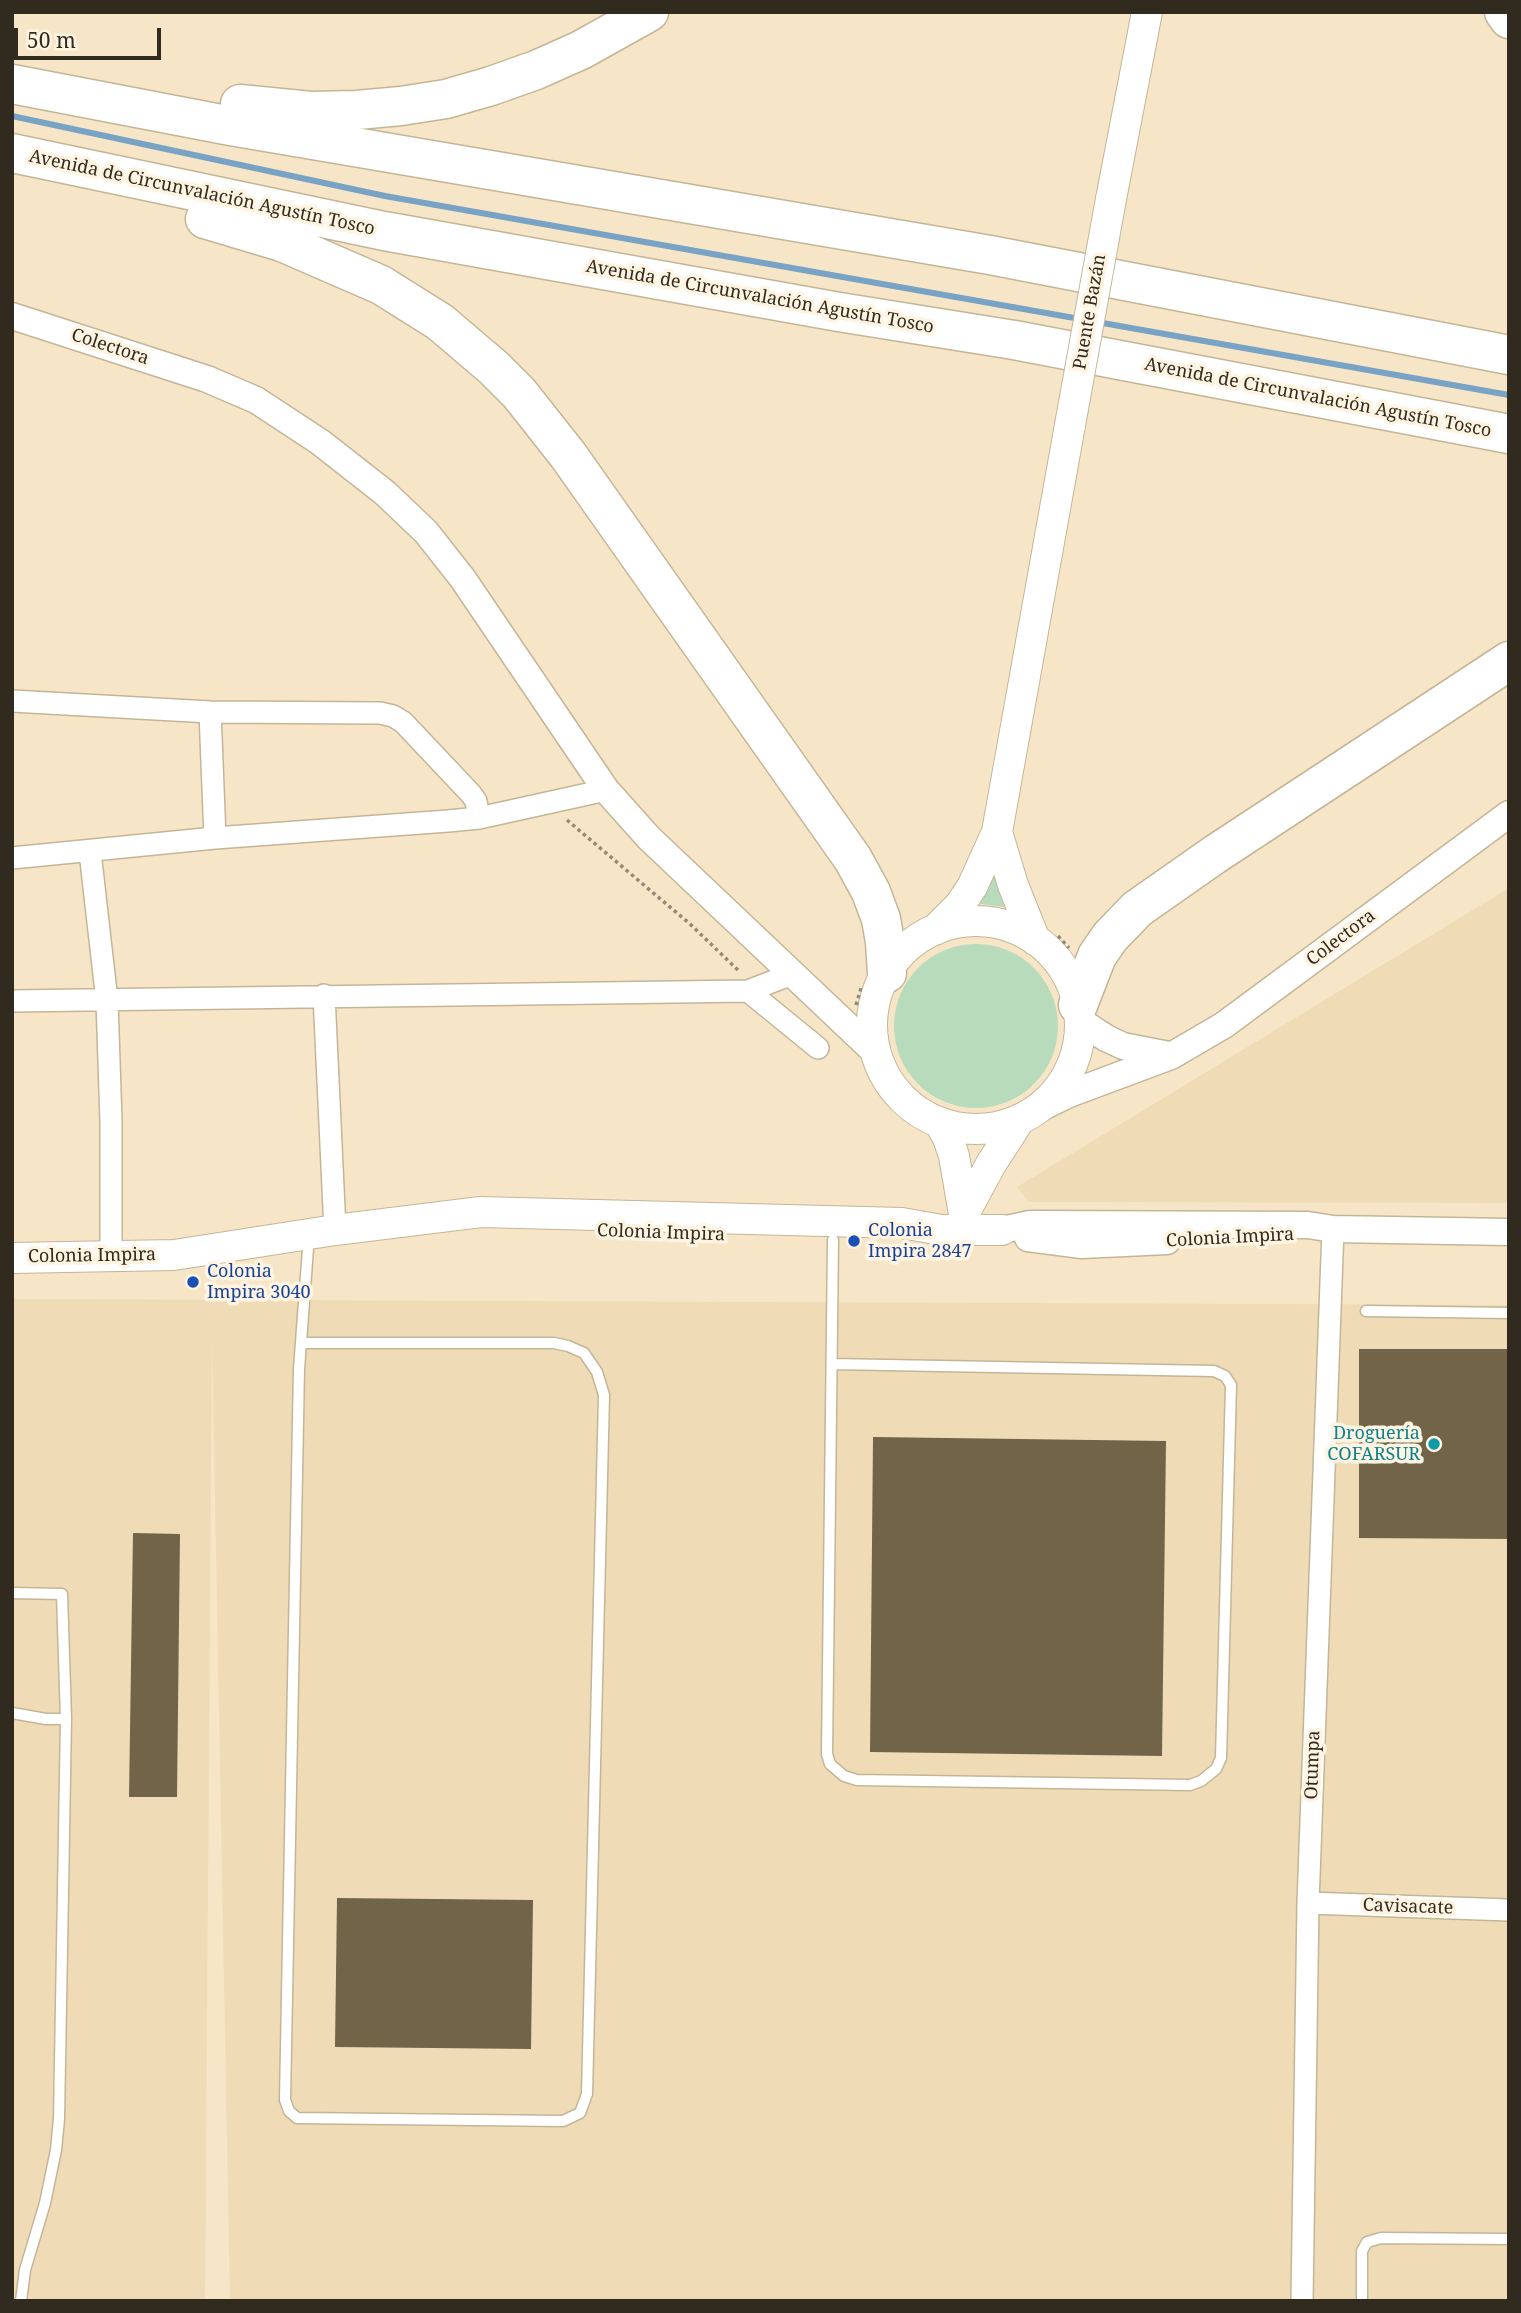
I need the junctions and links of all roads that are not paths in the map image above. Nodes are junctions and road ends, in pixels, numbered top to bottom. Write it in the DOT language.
graph roads {
  1 [pos="649,12"];
  2 [pos="1147,12"];
  3 [pos="1503,12"];
  4 [pos="1509,19"];
  5 [pos="12,61"];
  6 [pos="12,84"];
  7 [pos="12,153"];
  8 [pos="12,174"];
  9 [pos="12,316"];
  10 [pos="1509,355"];
  11 [pos="1509,434"];
  12 [pos="1509,661"];
  13 [pos="12,701"];
  14 [pos="210,712"];
  15 [pos="606,790"];
  16 [pos="1509,814"];
  17 [pos="479,818"];
  18 [pos="997,832"];
  19 [pos="215,838"];
  20 [pos="90,852"];
  21 [pos="12,859"];
  22 [pos="935,930"];
  23 [pos="1035,940"];
  24 [pos="887,973"];
  25 [pos="792,974"];
  26 [pos="748,991"];
  27 [pos="324,995"];
  28 [pos="12,1001"];
  29 [pos="107,1001"];
  30 [pos="1079,1013"];
  31 [pos="818,1048"];
  32 [pos="875,1052"];
  33 [pos="1171,1056"];
  34 [pos="1027,1115"];
  35 [pos="939,1122"];
  36 [pos="380,1224"];
  37 [pos="956,1224"];
  38 [pos="1333,1229"];
  39 [pos="1002,1230"];
  40 [pos="322,1232"];
  41 [pos="1509,1232"];
  42 [pos="833,1240"];
  43 [pos="111,1257"];
  44 [pos="12,1258"];
  45 [pos="1366,1311"];
  46 [pos="1509,1313"];
  47 [pos="302,1343"];
  48 [pos="832,1364"];
  49 [pos="12,1594"];
  50 [pos="12,1713"];
  51 [pos="66,1719"];
  52 [pos="1308,1903"];
  53 [pos="1509,1910"];
  54 [pos="1509,2239"];
  55 [pos="22,2301"];
  56 [pos="1302,2301"];
  57 [pos="1362,2301"];
  1 -- 5 [label="highway"];
  2 -- 18 [label="main road, Puente Bazán, bridge"];
  3 -- 4 [label="highway"];
  6 -- 10 [label="highway"];
  7 -- 11 [label="highway, Avenida de Circunvalación Agustín Tosco"];
  8 -- 24 [label="highway"];
  9 -- 15 [label="street, Colectora"];
  12 -- 30 [label="highway"];
  13 -- 14 [label="street"];
  14 -- 17 [label="street"];
  14 -- 19 [label="street"];
  15 -- 17 [label="street"];
  15 -- 25 [label="street, Colectora"];
  16 -- 33 [label="street, Colectora"];
  17 -- 19 [label="street"];
  18 -- 22 [label="main road"];
  18 -- 23 [label="main road"];
  19 -- 20 [label="street"];
  20 -- 21 [label="street"];
  20 -- 29 [label="street"];
  22 -- 23 [label="main road"];
  22 -- 24 [label="main road"];
  23 -- 30 [label="main road"];
  24 -- 32 [label="main road"];
  25 -- 26 [label="street"];
  25 -- 32 [label="street, Colectora"];
  26 -- 27 [label="street"];
  26 -- 31 [label="street"];
  27 -- 29 [label="street"];
  27 -- 40 [label="street"];
  28 -- 29 [label="street"];
  29 -- 43 [label="street"];
  30 -- 33 [label="street"];
  30 -- 34 [label="main road"];
  32 -- 35 [label="main road"];
  33 -- 34 [label="street, Colectora"];
  34 -- 35 [label="main road"];
  34 -- 37 [label="main road"];
  35 -- 37 [label="main road"];
  36 -- 37 [label="main road, Colonia Impira"];
  36 -- 40 [label="main road, Colonia Impira"];
  36 -- 42 [label="main road, Colonia Impira"];
  37 -- 39 [label="main road, Colonia Impira"];
  37 -- 42 [label="main road, Colonia Impira"];
  38 -- 39 [label="street, Colonia Impira"];
  38 -- 41 [label="street, Colonia Impira"];
  38 -- 52 [label="street, Otumpa"];
  40 -- 43 [label="main road, Colonia Impira"];
  40 -- 47 [label="lane"];
  42 -- 48 [label="lane"];
  43 -- 44 [label="main road, Colonia Impira"];
  45 -- 46 [label="lane"];
  47 -- 47 [label="lane"];
  48 -- 48 [label="lane"];
  49 -- 51 [label="lane"];
  50 -- 51 [label="lane"];
  51 -- 55 [label="lane"];
  52 -- 53 [label="street, Cavisacate"];
  52 -- 56 [label="street, Otumpa"];
  54 -- 57 [label="lane"];
}
